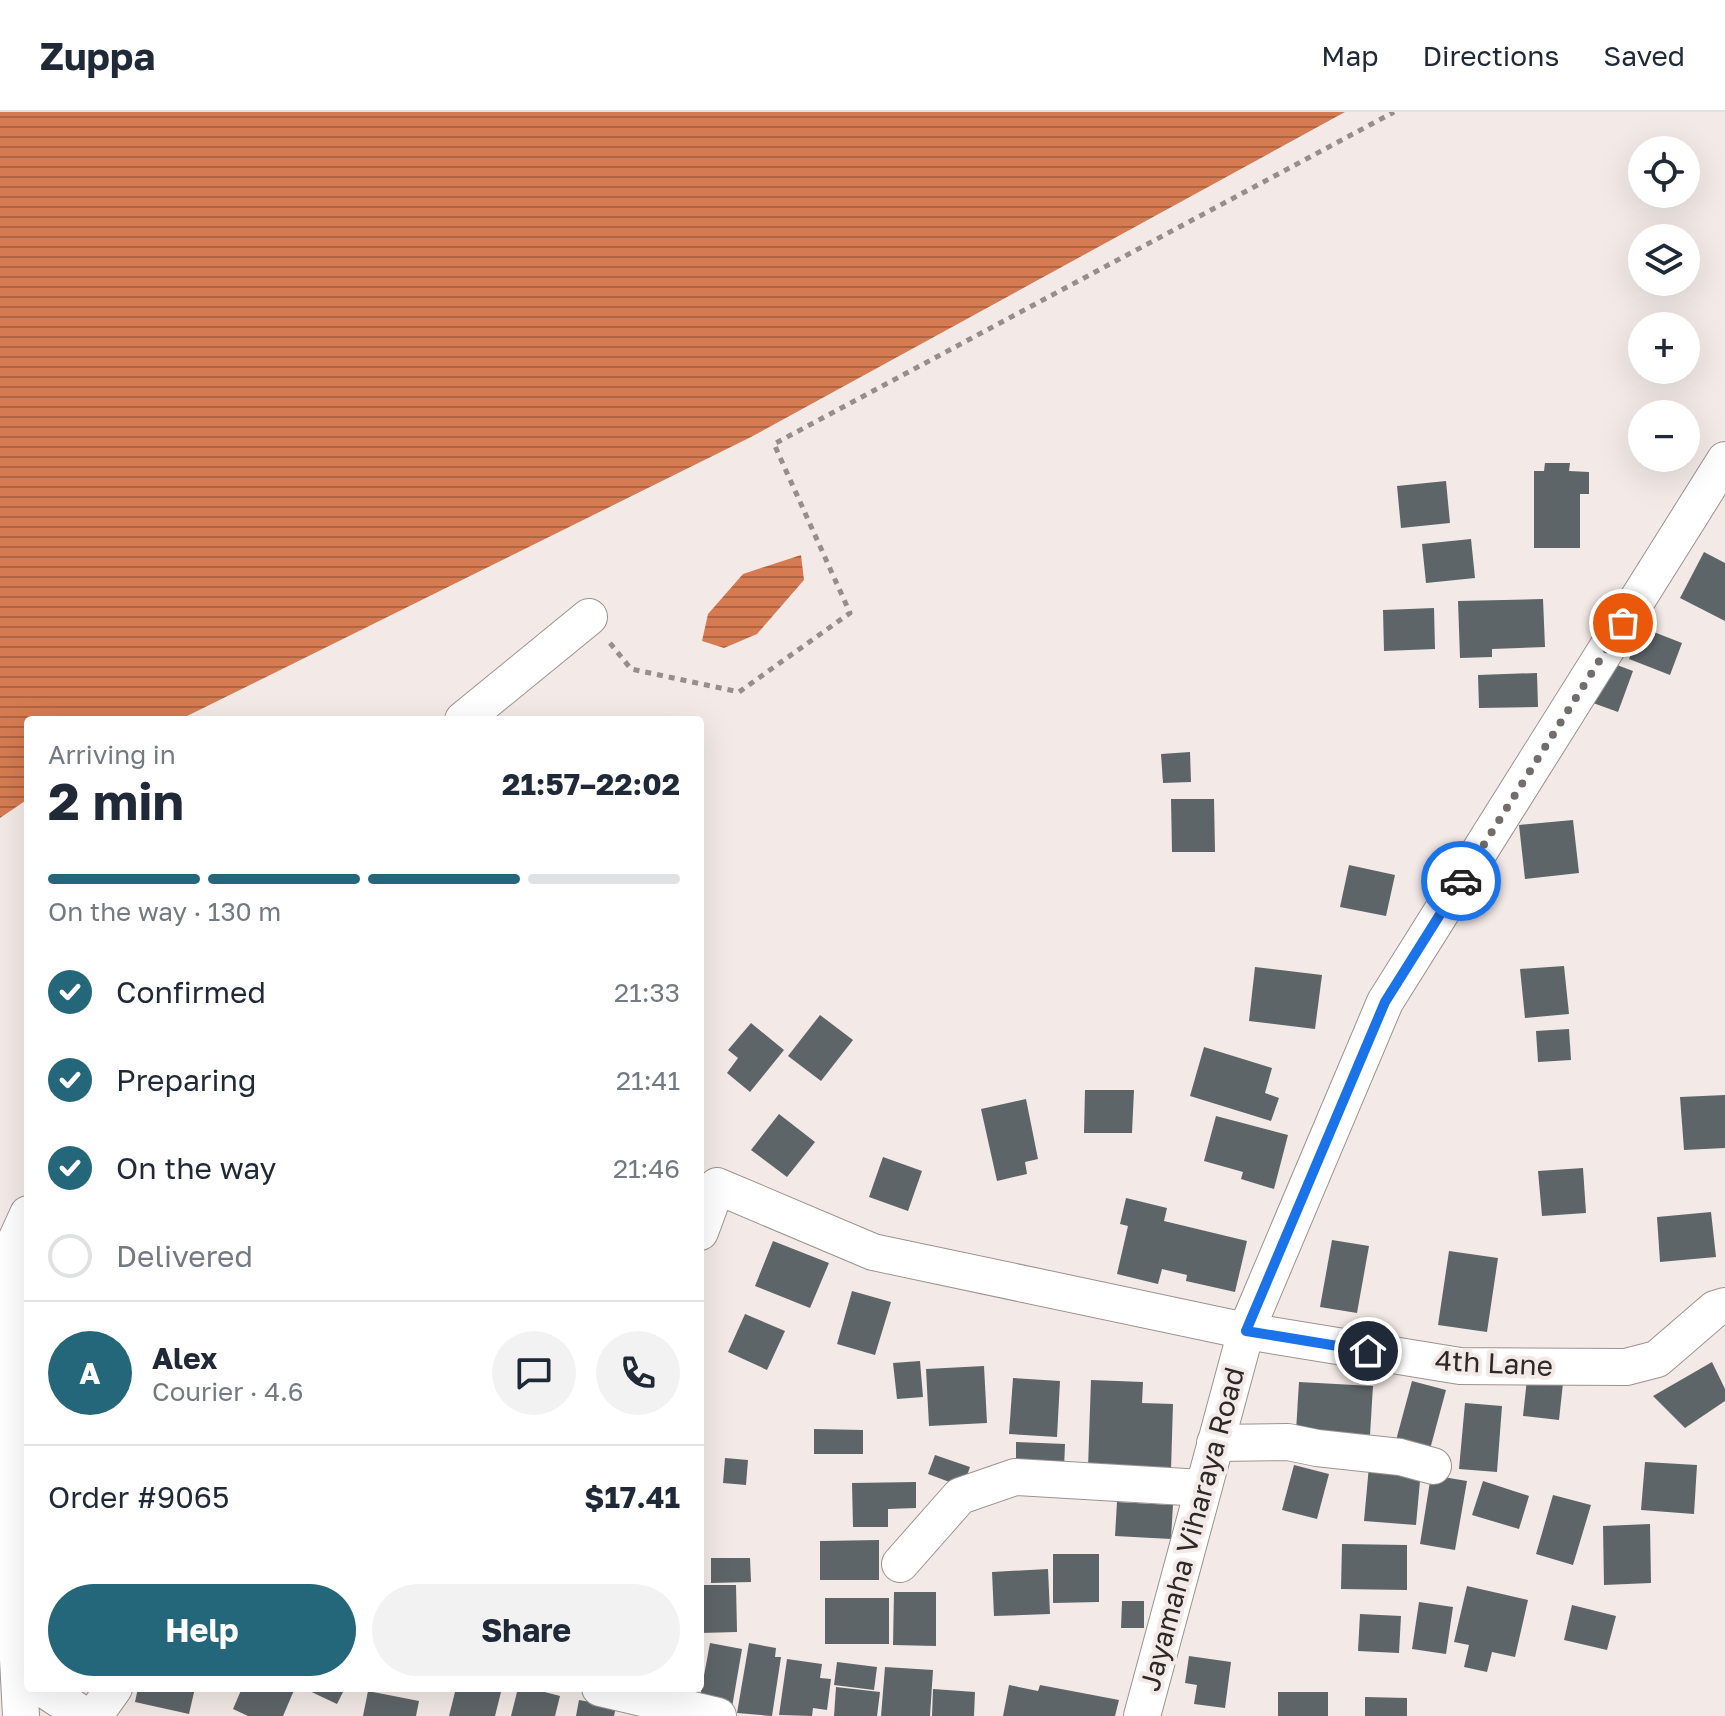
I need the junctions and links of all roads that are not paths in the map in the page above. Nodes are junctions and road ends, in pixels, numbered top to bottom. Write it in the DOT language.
graph roads {
  1 [pos="1725,460"];
  2 [pos="589,617"];
  3 [pos="468,716"];
  4 [pos="709,1178"];
  5 [pos="704,1208"];
  6 [pos="24,1223"];
  7 [pos="1725,1306"];
  8 [pos="1246,1331"];
  9 [pos="17,1430"];
  10 [pos="1215,1443"];
  11 [pos="1433,1466"];
  12 [pos="1203,1488"];
  13 [pos="900,1564"];
  14 [pos="24,1565"];
  15 [pos="27,1692"];
  16 [pos="48,1692"];
  17 [pos="111,1692"];
  18 [pos="617,1692"];
  19 [pos="21,1716"];
  20 [pos="85,1716"];
  21 [pos="94,1716"];
  22 [pos="718,1716"];
  23 [pos="1142,1716"];
  1 -- 8 [label="street, Jayamaha Viharaya Road"];
  2 -- 3 [label="street"];
  4 -- 5 [label="street"];
  4 -- 8 [label="street, 4th Lane"];
  6 -- 9 [label="street"];
  7 -- 8 [label="street, 4th Lane"];
  8 -- 10 [label="street, Jayamaha Viharaya Road"];
  9 -- 14 [label="street"];
  10 -- 11 [label="street"];
  10 -- 12 [label="street, Jayamaha Viharaya Road"];
  12 -- 13 [label="street"];
  12 -- 23 [label="street, Jayamaha Viharaya Road"];
  15 -- 19 [label="street"];
  16 -- 20 [label="street"];
  17 -- 21 [label="street"];
  18 -- 22 [label="street"];
}
